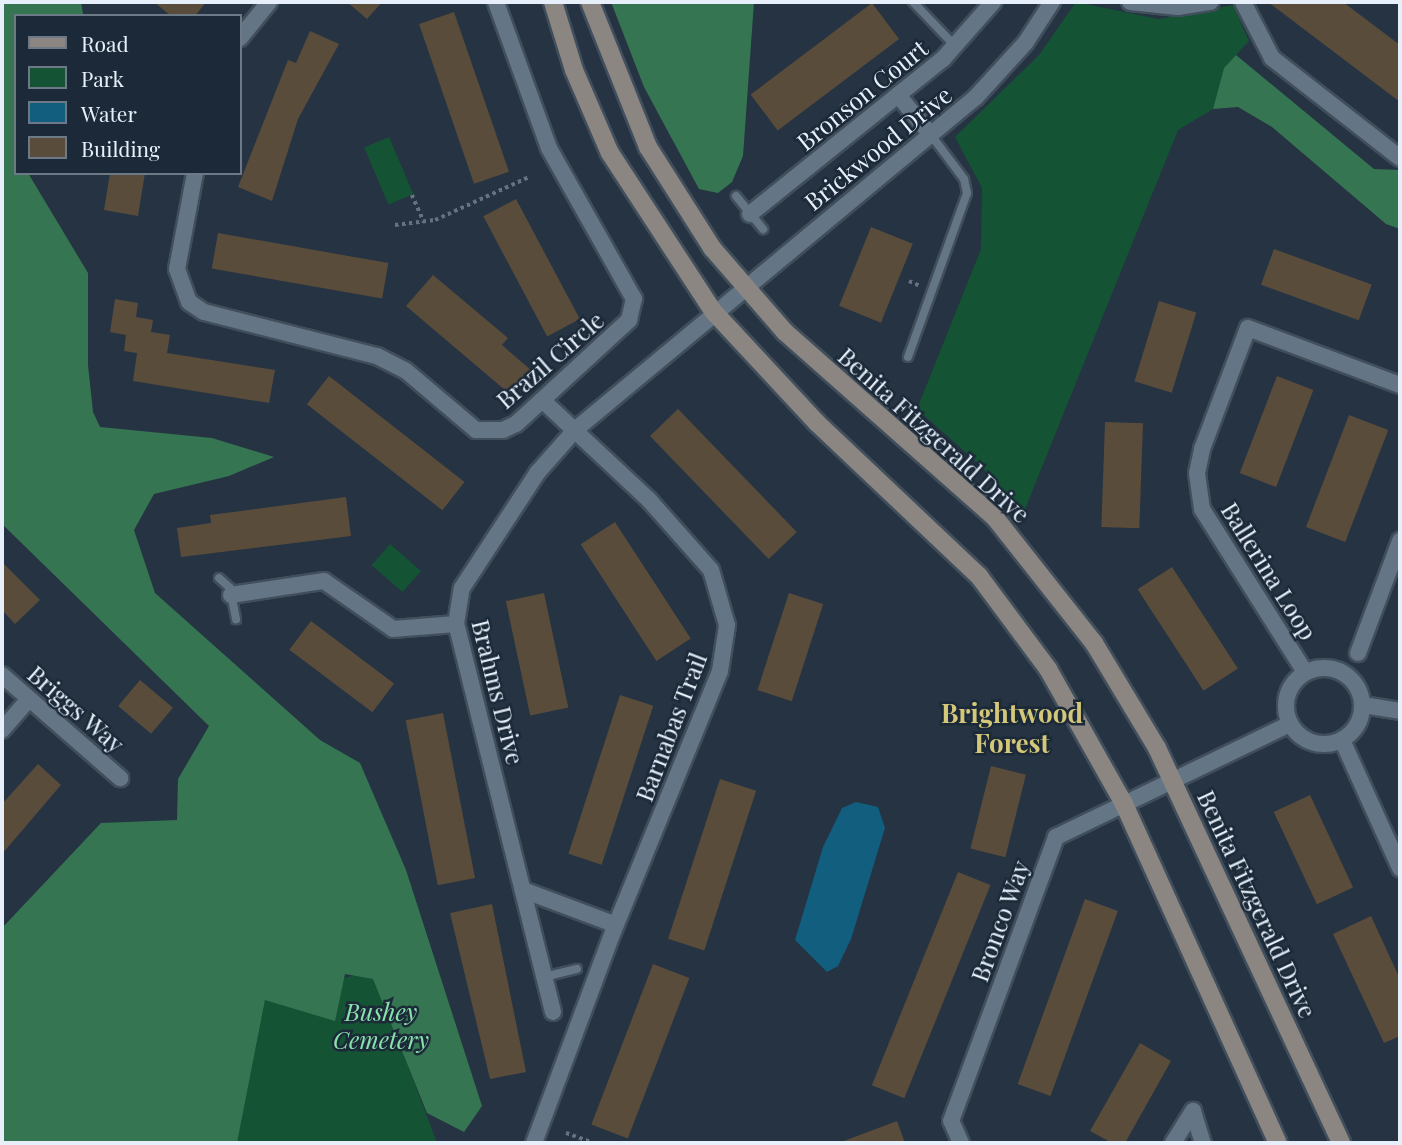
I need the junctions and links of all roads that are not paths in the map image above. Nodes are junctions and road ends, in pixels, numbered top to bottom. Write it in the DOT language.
graph roads {
  1 [pos="269,2"];
  2 [pos="496,2"];
  3 [pos="553,2"];
  4 [pos="590,2"];
  5 [pos="913,2"];
  6 [pos="993,2"];
  7 [pos="1052,2"];
  8 [pos="1130,2"];
  9 [pos="1211,2"];
  10 [pos="1243,2"];
  11 [pos="242,36"];
  12 [pos="956,47"];
  13 [pos="898,95"];
  14 [pos="931,135"];
  15 [pos="1400,158"];
  16 [pos="195,175"];
  17 [pos="736,196"];
  18 [pos="750,214"];
  19 [pos="763,229"];
  20 [pos="743,286"];
  21 [pos="713,311"];
  22 [pos="908,357"];
  23 [pos="1400,385"];
  24 [pos="542,400"];
  25 [pos="575,430"];
  26 [pos="1400,541"];
  27 [pos="219,578"];
  28 [pos="232,595"];
  29 [pos="236,619"];
  30 [pos="456,624"];
  31 [pos="1358,653"];
  32 [pos="1305,672"];
  33 [pos="2,675"];
  34 [pos="29,699"];
  35 [pos="1363,705"];
  36 [pos="1400,711"];
  37 [pos="1290,723"];
  38 [pos="2,730"];
  39 [pos="1342,740"];
  40 [pos="120,778"];
  41 [pos="1172,780"];
  42 [pos="1124,804"];
  43 [pos="1400,868"];
  44 [pos="523,890"];
  45 [pos="616,925"];
  46 [pos="577,969"];
  47 [pos="544,977"];
  48 [pos="553,1012"];
  49 [pos="534,1143"];
  50 [pos="961,1143"];
  51 [pos="1173,1143"];
  52 [pos="1203,1143"];
  53 [pos="1278,1143"];
  54 [pos="1341,1143"];
  1 -- 11 [label="street"];
  2 -- 24 [label="street, Brazil Circle"];
  3 -- 21 [label="main road"];
  4 -- 20 [label="main road, Benita Fitzgerald Drive"];
  5 -- 12 [label="lane"];
  6 -- 12 [label="street, Bronson Court"];
  7 -- 14 [label="street, Brickwood Drive"];
  8 -- 9 [label="street"];
  10 -- 15 [label="street"];
  12 -- 13 [label="street, Bronson Court"];
  13 -- 14 [label="street"];
  13 -- 18 [label="street, Bronson Court"];
  14 -- 20 [label="street, Brickwood Drive"];
  14 -- 22 [label="lane"];
  16 -- 24 [label="street, Brazil Circle"];
  17 -- 18 [label="lane"];
  18 -- 19 [label="lane"];
  20 -- 21 [label="street, Brickwood Drive"];
  20 -- 41 [label="main road, Benita Fitzgerald Drive"];
  21 -- 25 [label="street, Brahms Drive"];
  21 -- 42 [label="main road"];
  23 -- 32 [label="street, Ballerina Loop"];
  24 -- 25 [label="street, Barnabas Trail"];
  25 -- 30 [label="street, Brahms Drive"];
  25 -- 45 [label="street, Barnabas Trail"];
  26 -- 31 [label="street"];
  27 -- 28 [label="lane"];
  28 -- 29 [label="lane"];
  28 -- 30 [label="street"];
  30 -- 44 [label="street, Brahms Drive"];
  32 -- 35 [label="street, Ballerina Loop"];
  32 -- 37 [label="street, Ballerina Loop"];
  33 -- 34 [label="street, Briggs Way"];
  34 -- 38 [label="street"];
  34 -- 40 [label="street, Briggs Way"];
  35 -- 36 [label="street"];
  35 -- 39 [label="street"];
  37 -- 39 [label="street"];
  37 -- 41 [label="street, Bronco Way"];
  39 -- 43 [label="street"];
  41 -- 42 [label="street, Bronco Way"];
  41 -- 54 [label="main road, Benita Fitzgerald Drive"];
  42 -- 50 [label="street, Bronco Way"];
  42 -- 53 [label="main road"];
  44 -- 45 [label="street"];
  44 -- 47 [label="street, Brahms Drive"];
  45 -- 49 [label="street, Barnabas Trail"];
  46 -- 47 [label="lane"];
  47 -- 48 [label="street, Brahms Drive"];
  51 -- 52 [label="street"];
}
